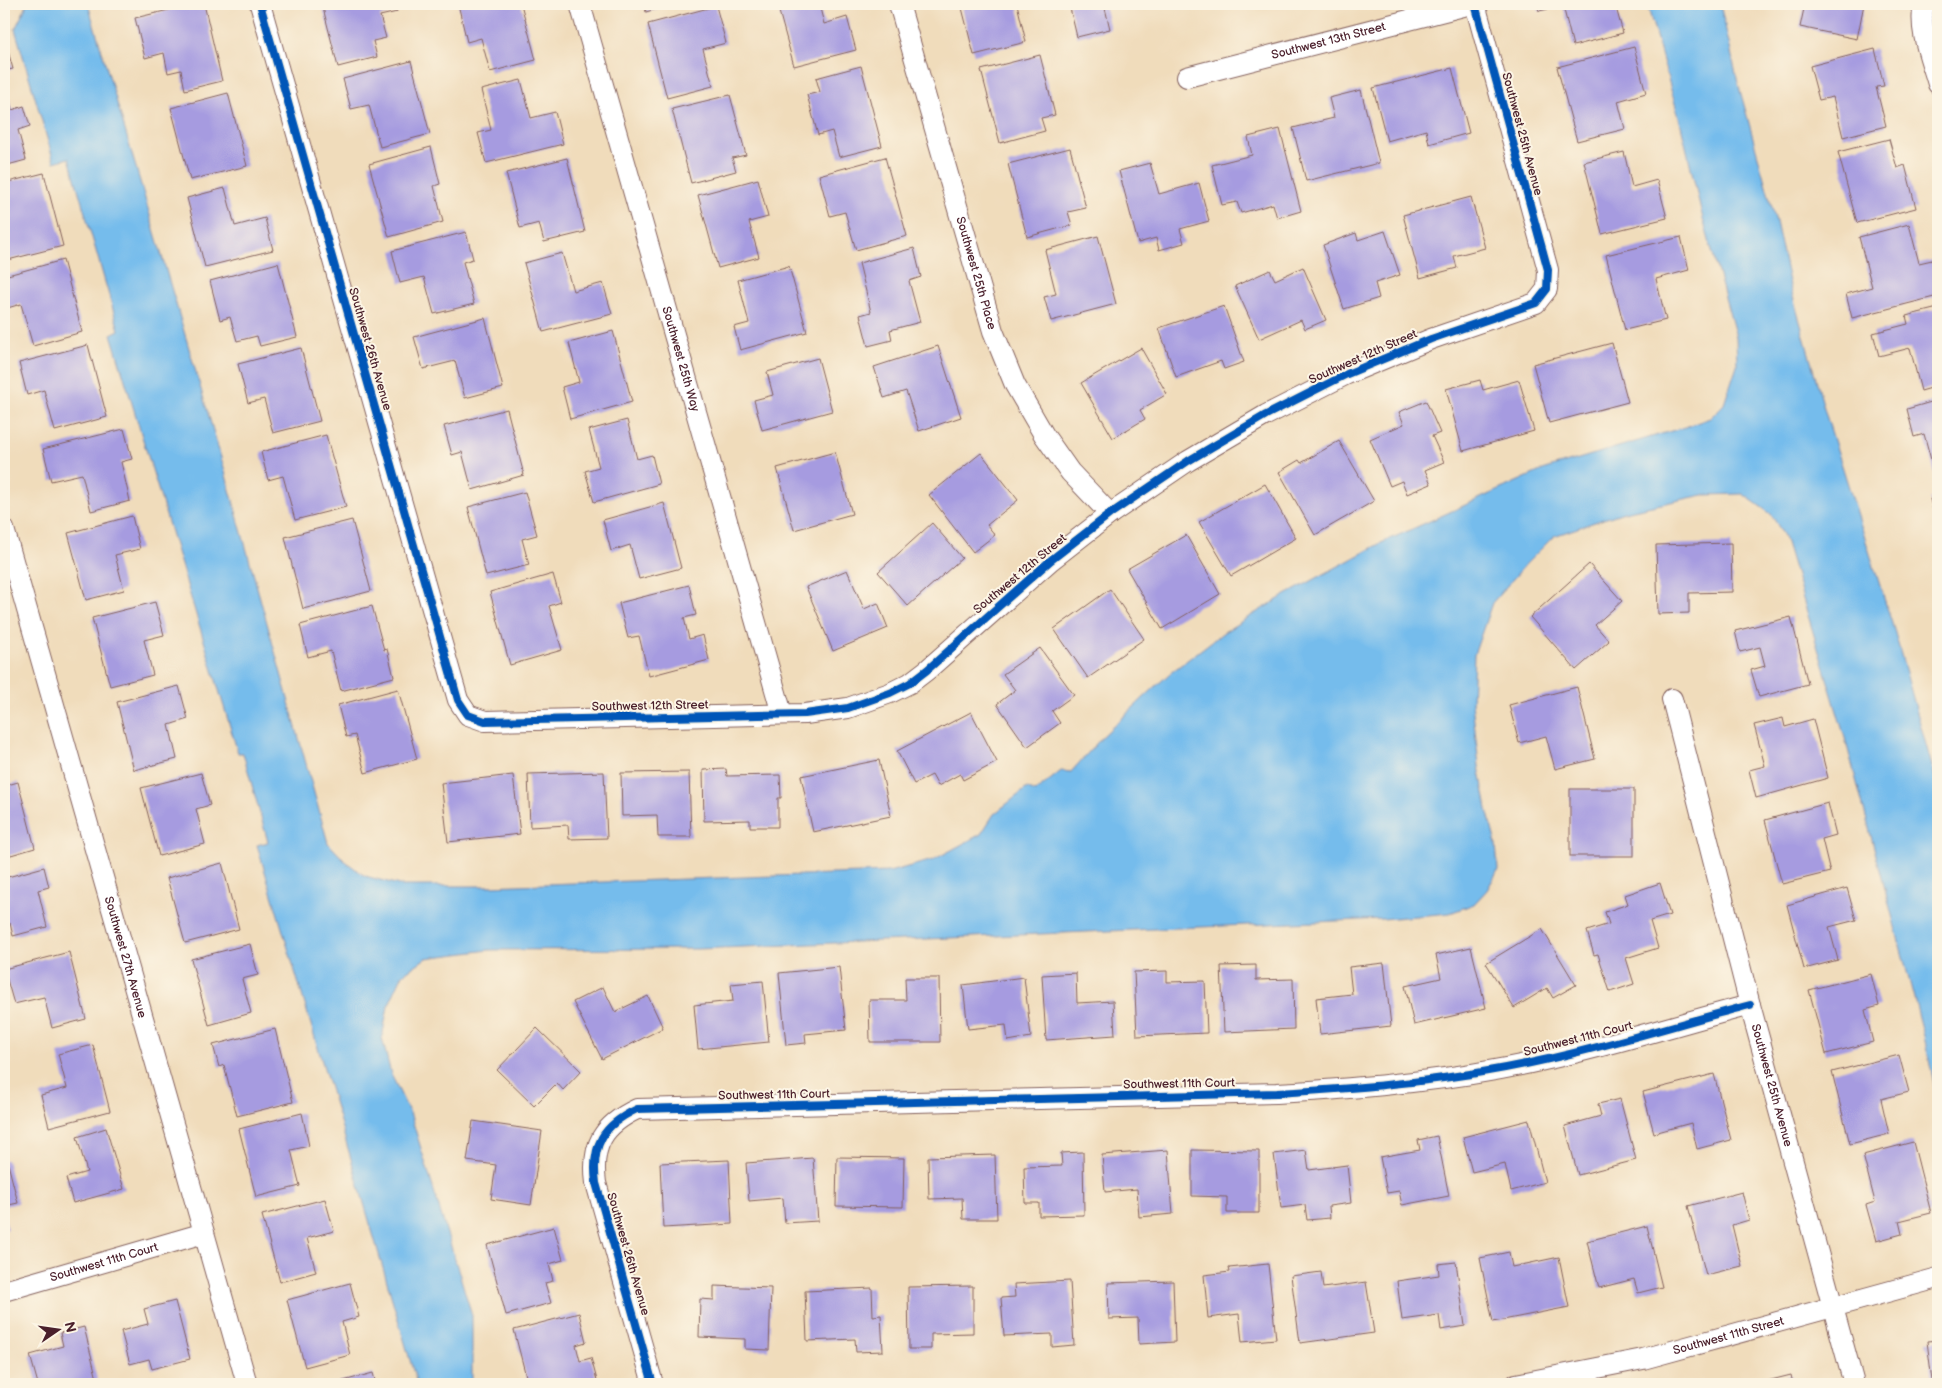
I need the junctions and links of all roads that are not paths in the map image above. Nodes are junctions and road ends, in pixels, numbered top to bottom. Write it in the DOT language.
graph roads {
  1 [pos="260,4"];
  2 [pos="580,4"];
  3 [pos="899,4"];
  4 [pos="1471,4"];
  5 [pos="1475,4"];
  6 [pos="1924,4"];
  7 [pos="1187,77"];
  8 [pos="1938,84"];
  9 [pos="1548,270"];
  10 [pos="1110,514"];
  11 [pos="4,529"];
  12 [pos="1672,699"];
  13 [pos="458,700"];
  14 [pos="782,714"];
  15 [pos="1750,1005"];
  16 [pos="606,1130"];
  17 [pos="204,1234"];
  18 [pos="1938,1278"];
  19 [pos="4,1291"];
  20 [pos="1833,1307"];
  21 [pos="1529,1383"];
  22 [pos="247,1384"];
  23 [pos="653,1384"];
  24 [pos="1854,1384"];
  1 -- 13 [label="street, Southwest 26th Avenue"];
  2 -- 14 [label="street, Southwest 25th Way"];
  3 -- 10 [label="street, Southwest 25th Place"];
  4 -- 7 [label="street, Southwest 13th Street"];
  5 -- 9 [label="street, Southwest 25th Avenue"];
  6 -- 8 [label="street"];
  9 -- 10 [label="street, Southwest 12th Street"];
  10 -- 14 [label="street, Southwest 12th Street"];
  11 -- 17 [label="street, Southwest 27th Avenue"];
  12 -- 15 [label="street, Southwest 25th Avenue"];
  13 -- 14 [label="street, Southwest 12th Street"];
  15 -- 16 [label="street, Southwest 11th Court"];
  15 -- 20 [label="street, Southwest 25th Avenue"];
  16 -- 23 [label="street, Southwest 26th Avenue"];
  17 -- 19 [label="street, Southwest 11th Court"];
  17 -- 22 [label="street, Southwest 27th Avenue"];
  18 -- 20 [label="street, Southwest 11th Street"];
  20 -- 21 [label="street, Southwest 11th Street"];
  20 -- 24 [label="street, Southwest 25th Avenue"];
}
